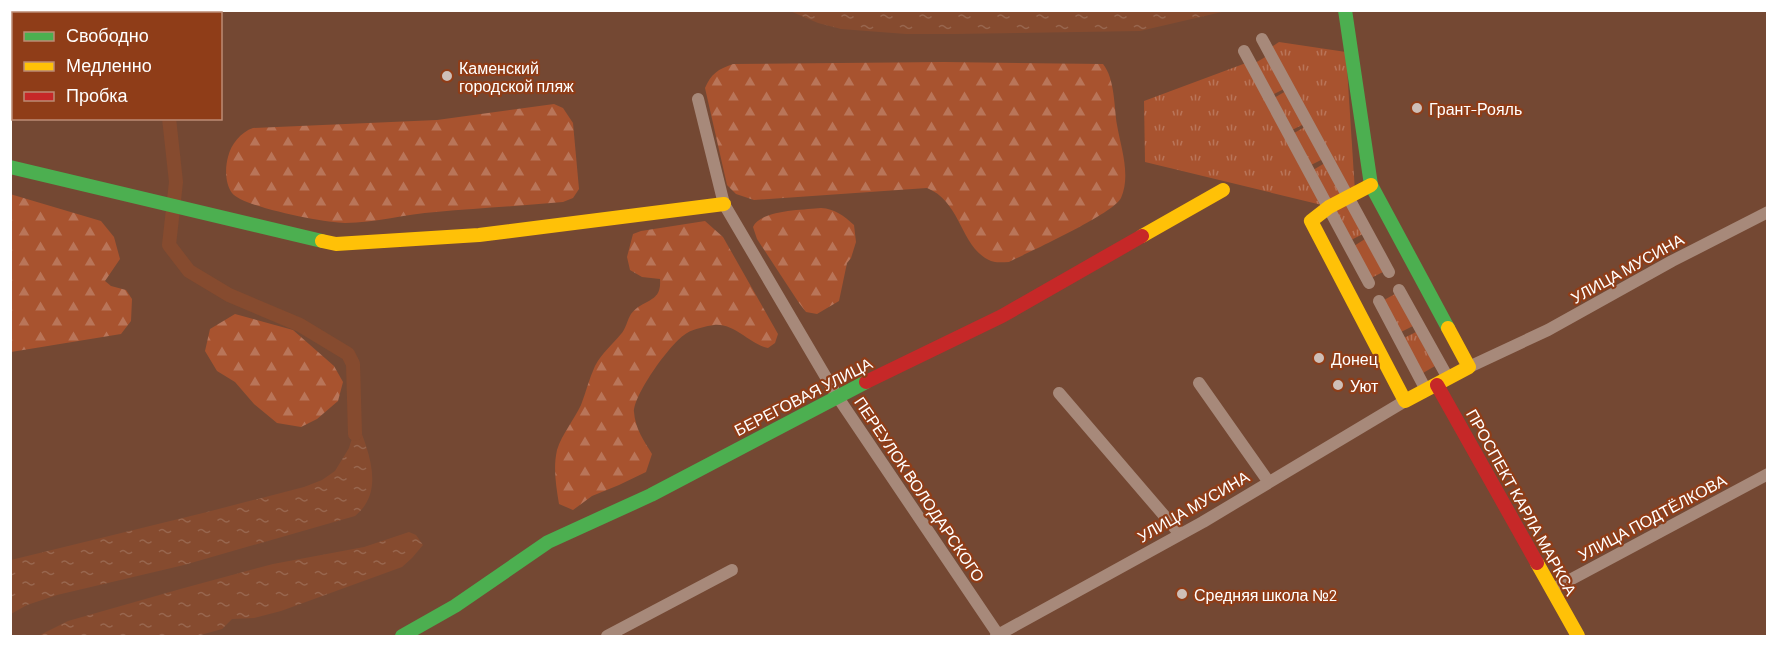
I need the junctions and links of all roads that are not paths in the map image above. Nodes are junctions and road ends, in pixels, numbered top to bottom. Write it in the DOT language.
graph roads {
  1 [pos="1345,10"];
  2 [pos="1262,39"];
  3 [pos="1244,51"];
  4 [pos="698,99"];
  5 [pos="10,167"];
  6 [pos="1371,185"];
  7 [pos="1223,190"];
  8 [pos="1348,197"];
  9 [pos="724,204"];
  10 [pos="1329,207"];
  11 [pos="1767,212"];
  12 [pos="1389,272"];
  13 [pos="1369,283"];
  14 [pos="1400,290"];
  15 [pos="1379,301"];
  16 [pos="1469,367"];
  17 [pos="1199,383"];
  18 [pos="1437,384"];
  19 [pos="1059,393"];
  20 [pos="837,396"];
  21 [pos="1405,401"];
  22 [pos="1767,474"];
  23 [pos="1268,482"];
  24 [pos="1180,534"];
  25 [pos="732,570"];
  26 [pos="1553,589"];
  27 [pos="402,636"];
  28 [pos="607,636"];
  29 [pos="998,636"];
  30 [pos="1578,636"];
  1 -- 6 [label="street"];
  2 -- 8 [label="street"];
  3 -- 10 [label="street"];
  4 -- 9 [label="street, ПЕРЕУЛОК ВОЛОДАРСКОГО"];
  5 -- 9 [label="street"];
  6 -- 8 [label="street"];
  6 -- 16 [label="street"];
  7 -- 20 [label="street, БЕРЕГОВАЯ УЛИЦА"];
  8 -- 10 [label="street"];
  8 -- 12 [label="street"];
  9 -- 20 [label="street, ПЕРЕУЛОК ВОЛОДАРСКОГО"];
  10 -- 13 [label="street"];
  10 -- 21 [label="street"];
  11 -- 16 [label="street, УЛИЦА МУСИНА"];
  14 -- 18 [label="street, ПРОСПЕКТ КАРЛА МАРКСА"];
  15 -- 18 [label="street, ПРОСПЕКТ КАРЛА МАРКСА"];
  16 -- 18 [label="street"];
  17 -- 23 [label="street"];
  18 -- 21 [label="street"];
  18 -- 26 [label="street, ПРОСПЕКТ КАРЛА МАРКСА"];
  19 -- 24 [label="street"];
  20 -- 27 [label="street, БЕРЕГОВАЯ УЛИЦА"];
  20 -- 29 [label="street, ПЕРЕУЛОК ВОЛОДАРСКОГО"];
  21 -- 23 [label="street, УЛИЦА МУСИНА"];
  22 -- 26 [label="street, УЛИЦА ПОДТЁЛКОВА"];
  23 -- 24 [label="street, УЛИЦА МУСИНА"];
  24 -- 29 [label="street, УЛИЦА МУСИНА"];
  25 -- 28 [label="street"];
  26 -- 30 [label="street, ПРОСПЕКТ КАРЛА МАРКСА"];
}
